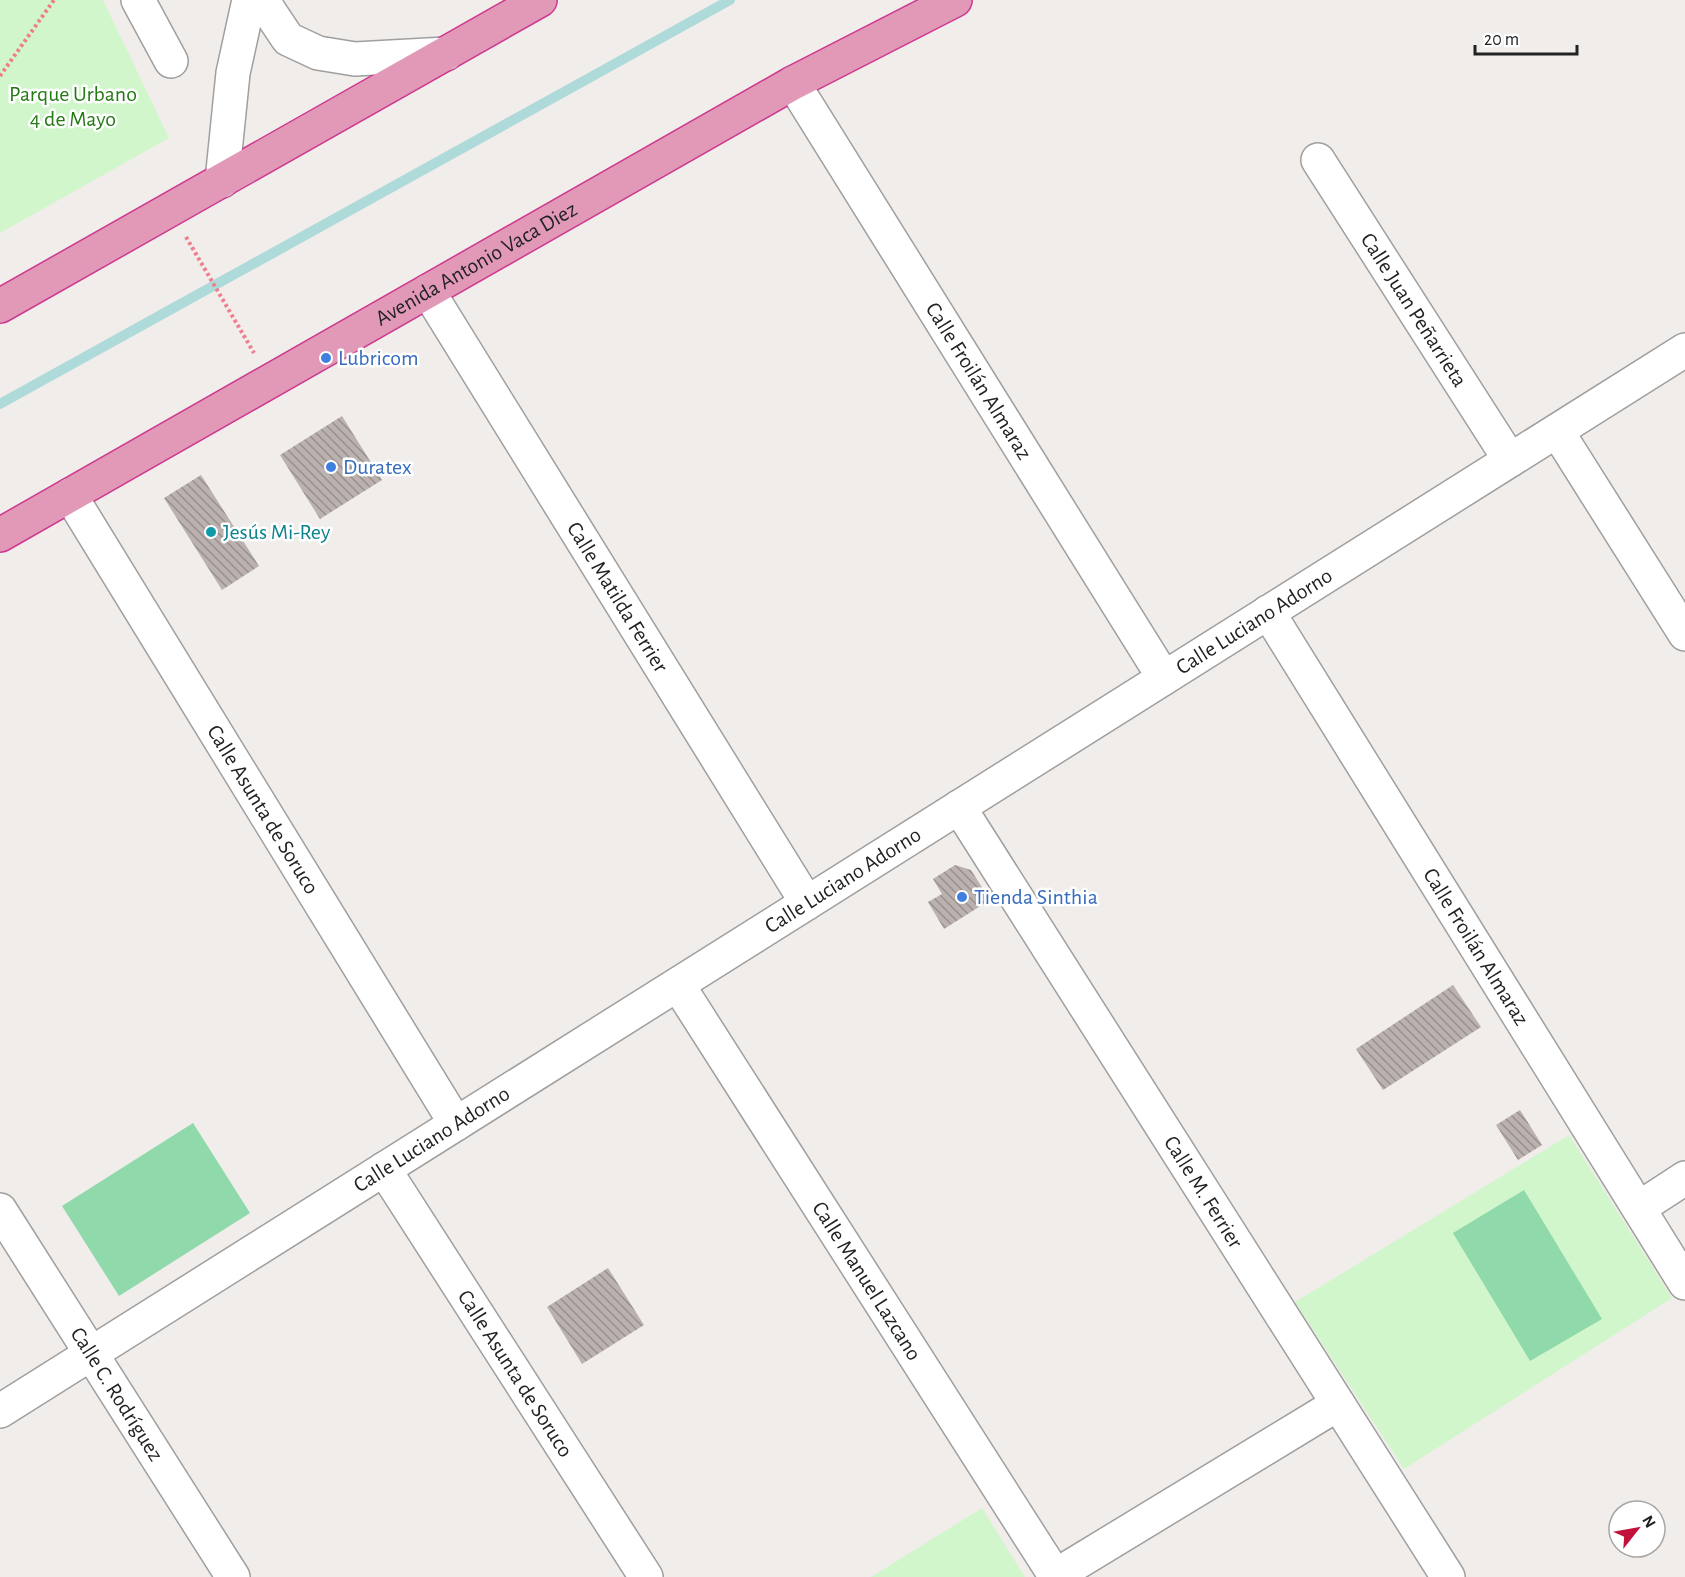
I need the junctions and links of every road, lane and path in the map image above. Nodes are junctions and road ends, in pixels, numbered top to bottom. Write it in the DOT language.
graph roads {
  1 [pos="54,0"];
  2 [pos="138,0"];
  3 [pos="249,0"];
  4 [pos="265,0"];
  5 [pos="540,0"];
  6 [pos="955,0"];
  7 [pos="446,54"];
  8 [pos="171,61"];
  9 [pos="0,76"];
  10 [pos="793,83"];
  11 [pos="1318,160"];
  12 [pos="222,181"];
  13 [pos="186,237"];
  14 [pos="428,291"];
  15 [pos="0,306"];
  16 [pos="1685,350"];
  17 [pos="255,354"];
  18 [pos="1557,431"];
  19 [pos="1510,460"];
  20 [pos="70,495"];
  21 [pos="0,535"];
  22 [pos="1268,612"];
  23 [pos="1685,634"];
  24 [pos="1164,678"];
  25 [pos="959,807"];
  26 [pos="807,903"];
  27 [pos="678,985"];
  28 [pos="456,1124"];
  29 [pos="384,1169"];
  30 [pos="1685,1178"];
  31 [pos="1639,1208"];
  32 [pos="0,1210"];
  33 [pos="1685,1283"];
  34 [pos="92,1353"];
  35 [pos="1338,1404"];
  36 [pos="0,1412"];
  37 [pos="233,1577"];
  38 [pos="646,1577"];
  39 [pos="1055,1577"];
  40 [pos="1448,1577"];
  1 -- 9 [label="path"];
  2 -- 8 [label="street"];
  3 -- 12 [label="street"];
  4 -- 7 [label="street"];
  5 -- 7 [label="highway"];
  6 -- 10 [label="highway, Avenida Antonio Vaca Diez"];
  7 -- 12 [label="highway"];
  10 -- 14 [label="highway, Avenida Antonio Vaca Diez"];
  10 -- 24 [label="street, Calle Froilán Almaraz"];
  11 -- 19 [label="street, Calle Juan Peñarrieta"];
  12 -- 15 [label="highway"];
  13 -- 17 [label="path"];
  14 -- 20 [label="highway, Avenida Antonio Vaca Diez"];
  14 -- 26 [label="street, Calle Matilda Ferrier"];
  16 -- 18 [label="street, Calle Luciano Adorno"];
  18 -- 19 [label="street, Calle Luciano Adorno"];
  18 -- 23 [label="street"];
  19 -- 22 [label="street, Calle Luciano Adorno"];
  20 -- 21 [label="highway, Avenida Antonio Vaca Diez"];
  20 -- 28 [label="street, Calle Asunta de Soruco"];
  22 -- 24 [label="street, Calle Luciano Adorno"];
  22 -- 31 [label="street, Calle Froilán Almaraz"];
  24 -- 25 [label="street, Calle Luciano Adorno"];
  25 -- 26 [label="street, Calle Luciano Adorno"];
  25 -- 35 [label="street, Calle M. Ferrier"];
  26 -- 27 [label="street, Calle Luciano Adorno"];
  27 -- 28 [label="street, Calle Luciano Adorno"];
  27 -- 39 [label="street, Calle Manuel Lazcano"];
  28 -- 29 [label="street, Calle Luciano Adorno"];
  29 -- 34 [label="street, Calle Luciano Adorno"];
  29 -- 38 [label="street, Calle Asunta de Soruco"];
  30 -- 31 [label="street"];
  31 -- 33 [label="street, Calle Froilán Almaraz"];
  32 -- 34 [label="street, Calle C. Rodríguez"];
  34 -- 36 [label="street, Calle Luciano Adorno"];
  34 -- 37 [label="street, Calle C. Rodríguez"];
  35 -- 39 [label="street"];
  35 -- 40 [label="street, Calle M. Ferrier"];
}
